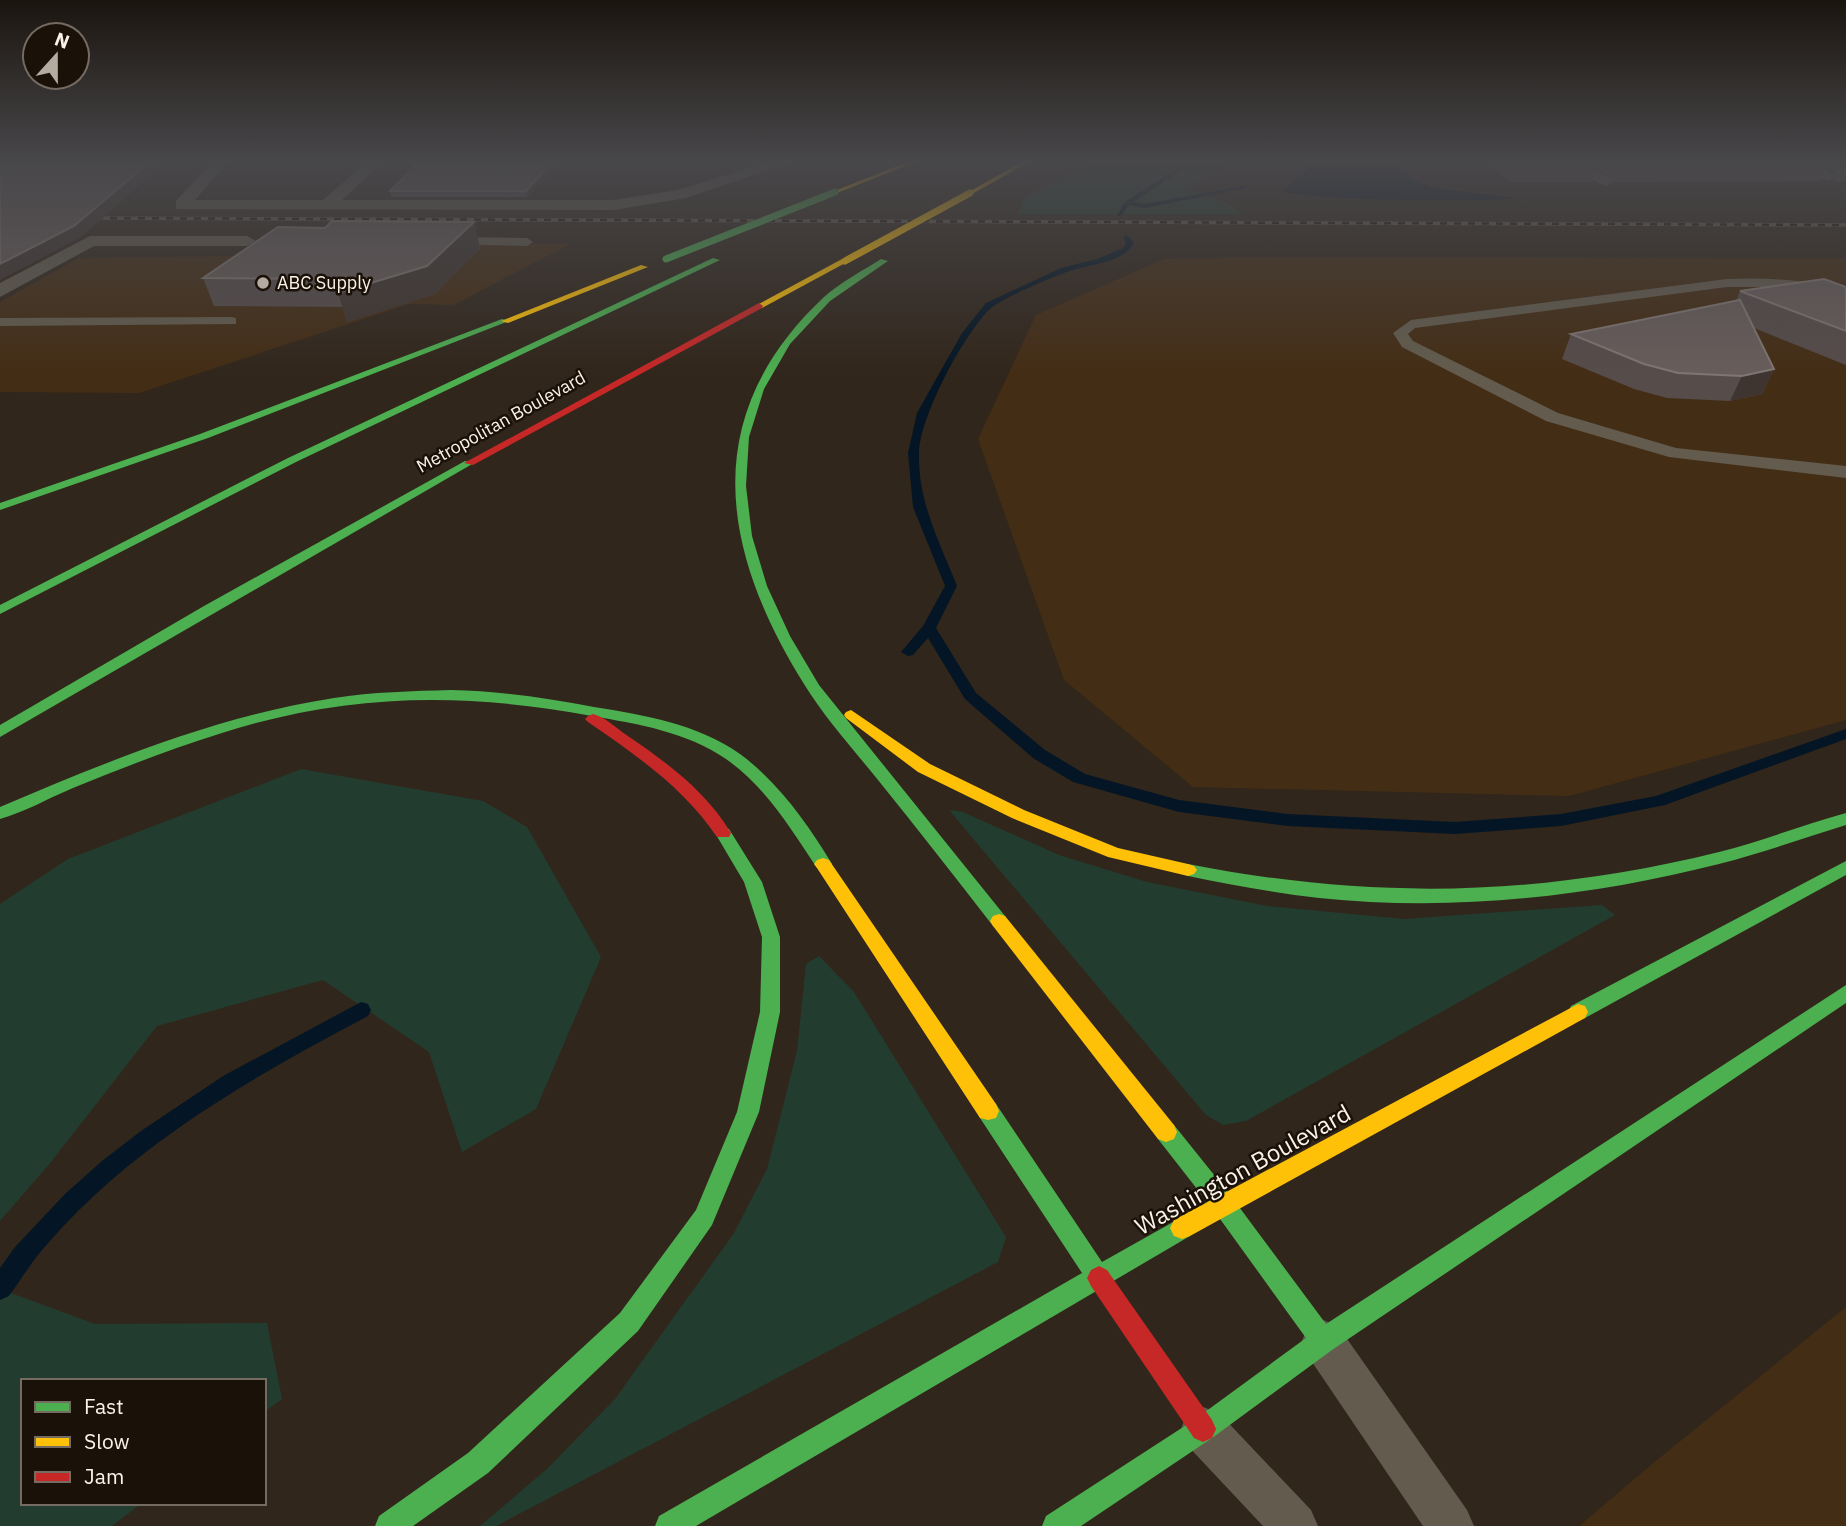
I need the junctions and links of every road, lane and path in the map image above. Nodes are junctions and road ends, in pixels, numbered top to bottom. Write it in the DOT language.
graph roads {
  1 [pos="736,231"];
  2 [pos="777,231"];
  3 [pos="900,231"];
  4 [pos="254,241"];
  5 [pos="433,241"];
  6 [pos="527,242"];
  7 [pos="752,243"];
  8 [pos="722,257"];
  9 [pos="890,257"];
  10 [pos="0,291"];
  11 [pos="1846,294"];
  12 [pos="0,321"];
  13 [pos="231,321"];
  14 [pos="1846,472"];
  15 [pos="0,507"];
  16 [pos="0,610"];
  17 [pos="813,687"];
  18 [pos="561,701"];
  19 [pos="0,732"];
  20 [pos="0,813"];
  21 [pos="1846,819"];
  22 [pos="1846,867"];
  23 [pos="1846,993"];
  24 [pos="1223,1204"];
  25 [pos="1099,1278"];
  26 [pos="1323,1342"];
  27 [pos="1203,1429"];
  28 [pos="389,1526"];
  29 [pos="669,1526"];
  30 [pos="1056,1526"];
  31 [pos="1295,1526"];
  32 [pos="1451,1526"];
  1 -- 15 [label="main road, bridge"];
  2 -- 7 [label="main road"];
  3 -- 19 [label="main road, Metropolitan Boulevard, bridge"];
  4 -- 10 [label="street"];
  5 -- 6 [label="lane"];
  8 -- 16 [label="main road"];
  9 -- 17 [label="main road"];
  11 -- 14 [label="lane"];
  12 -- 13 [label="lane"];
  17 -- 21 [label="main road"];
  17 -- 24 [label="main road"];
  18 -- 20 [label="main road"];
  18 -- 25 [label="main road"];
  18 -- 28 [label="main road"];
  22 -- 24 [label="main road, Washington Boulevard"];
  23 -- 26 [label="main road"];
  24 -- 25 [label="main road, Washington Boulevard"];
  24 -- 26 [label="main road"];
  25 -- 27 [label="main road"];
  25 -- 29 [label="main road, Washington Boulevard"];
  26 -- 27 [label="main road"];
  26 -- 32 [label="lane"];
  27 -- 30 [label="main road"];
  27 -- 31 [label="lane"];
}
